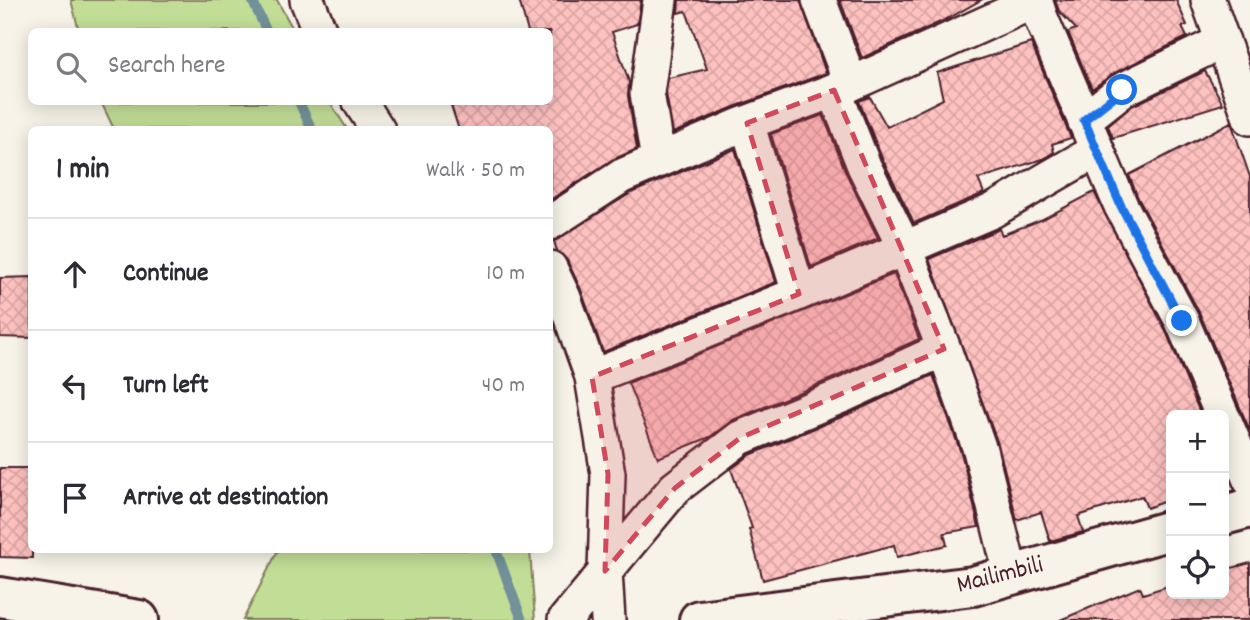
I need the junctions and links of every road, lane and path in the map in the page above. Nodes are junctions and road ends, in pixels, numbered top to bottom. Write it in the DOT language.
graph roads {
  1 [pos="307,0"];
  2 [pos="660,0"];
  3 [pos="818,0"];
  4 [pos="1035,0"];
  5 [pos="1208,0"];
  6 [pos="318,28"];
  7 [pos="1223,41"];
  8 [pos="843,87"];
  9 [pos="362,105"];
  10 [pos="1250,118"];
  11 [pos="1084,120"];
  12 [pos="747,123"];
  13 [pos="375,126"];
  14 [pos="1097,150"];
  15 [pos="658,160"];
  16 [pos="553,221"];
  17 [pos="905,249"];
  18 [pos="553,274"];
  19 [pos="799,293"];
  20 [pos="944,349"];
  21 [pos="592,377"];
  22 [pos="1220,410"];
  23 [pos="1229,431"];
  24 [pos="1250,480"];
  25 [pos="1250,508"];
  26 [pos="1229,514"];
  27 [pos="1166,531"];
  28 [pos="605,571"];
  29 [pos="1010,575"];
  30 [pos="18,606"];
  31 [pos="139,620"];
  32 [pos="565,620"];
  33 [pos="608,620"];
  34 [pos="699,620"];
  1 -- 6 [label="street"];
  2 -- 15 [label="street"];
  3 -- 8 [label="street"];
  4 -- 8 [label="street"];
  4 -- 11 [label="street"];
  5 -- 7 [label="street"];
  7 -- 10 [label="street"];
  7 -- 11 [label="street"];
  8 -- 12 [label="street"];
  8 -- 17 [label="street"];
  9 -- 13 [label="street"];
  11 -- 14 [label="street"];
  12 -- 15 [label="street"];
  12 -- 19 [label="street"];
  14 -- 17 [label="street"];
  14 -- 22 [label="street"];
  15 -- 16 [label="street"];
  17 -- 19 [label="street"];
  17 -- 20 [label="street"];
  18 -- 21 [label="street"];
  19 -- 21 [label="street"];
  20 -- 28 [label="street"];
  20 -- 29 [label="street"];
  21 -- 28 [label="street"];
  23 -- 24 [label="street"];
  25 -- 26 [label="street"];
  27 -- 29 [label="street, Mailimbili"];
  28 -- 32 [label="street"];
  28 -- 33 [label="street"];
  29 -- 34 [label="street, Mailimbili"];
  30 -- 31 [label="street"];
}
